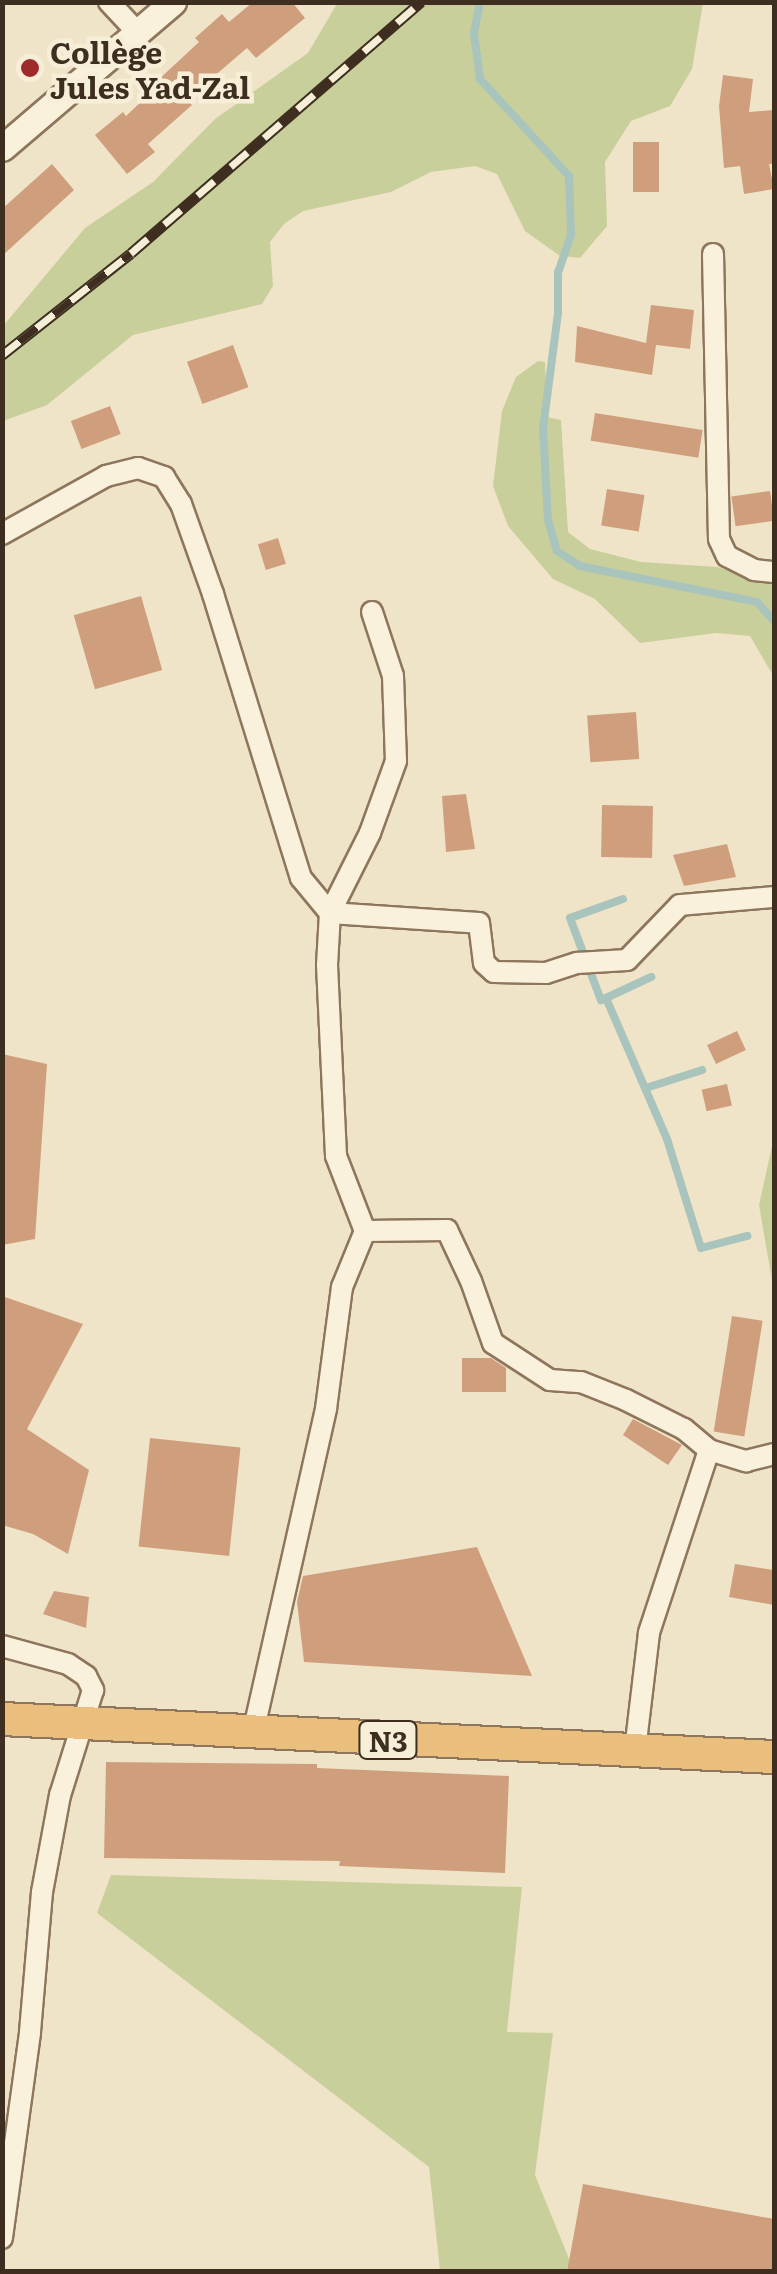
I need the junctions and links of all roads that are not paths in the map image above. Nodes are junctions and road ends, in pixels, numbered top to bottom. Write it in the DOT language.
graph roads {
  1 [pos="109,2"];
  2 [pos="173,2"];
  3 [pos="138,33"];
  4 [pos="2,148"];
  5 [pos="713,254"];
  6 [pos="2,534"];
  7 [pos="774,572"];
  8 [pos="372,612"];
  9 [pos="774,897"];
  10 [pos="330,914"];
  11 [pos="365,1230"];
  12 [pos="709,1450"];
  13 [pos="774,1454"];
  14 [pos="2,1646"];
  15 [pos="2,1720"];
  16 [pos="83,1724"];
  17 [pos="253,1734"];
  18 [pos="635,1751"];
  19 [pos="774,1757"];
  20 [pos="2,2238"];
  1 -- 3 [label="street"];
  2 -- 3 [label="street"];
  3 -- 4 [label="street"];
  5 -- 7 [label="street"];
  6 -- 10 [label="street"];
  8 -- 10 [label="street"];
  9 -- 10 [label="street"];
  10 -- 11 [label="street"];
  11 -- 12 [label="street"];
  11 -- 17 [label="street"];
  12 -- 13 [label="street"];
  12 -- 18 [label="street"];
  14 -- 16 [label="street"];
  15 -- 16 [label="highway, N3"];
  16 -- 17 [label="highway, N3"];
  16 -- 20 [label="street"];
  17 -- 18 [label="highway, N3"];
  18 -- 19 [label="highway, N3"];
}
